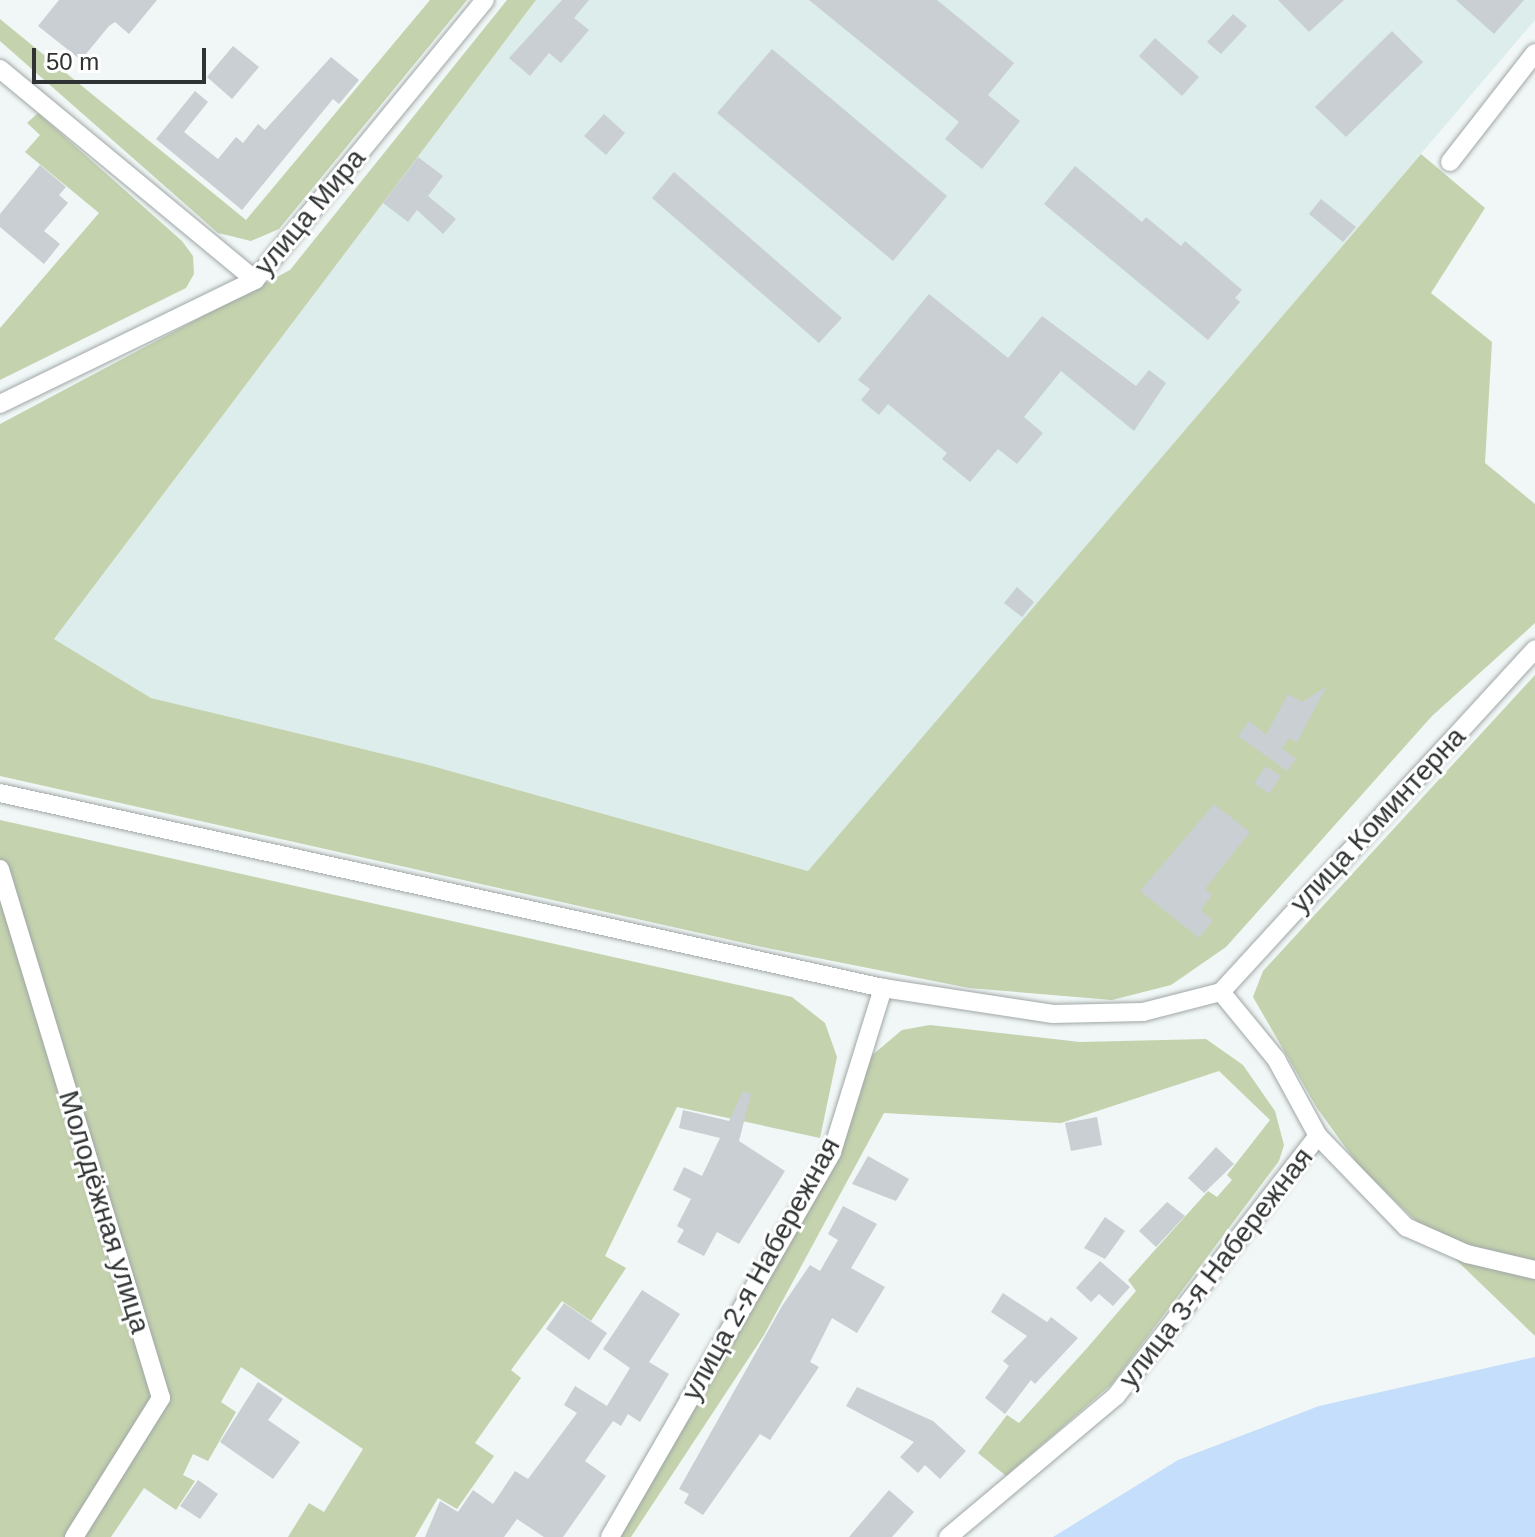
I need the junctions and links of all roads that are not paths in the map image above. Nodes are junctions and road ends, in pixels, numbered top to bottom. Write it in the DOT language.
graph roads {
  1 [pos="485,0"];
  2 [pos="1535,53"];
  3 [pos="0,69"];
  4 [pos="1450,162"];
  5 [pos="255,280"];
  6 [pos="0,404"];
  7 [pos="1535,649"];
  8 [pos="0,793"];
  9 [pos="0,869"];
  10 [pos="883,988"];
  11 [pos="1221,992"];
  12 [pos="1318,1136"];
  13 [pos="1535,1270"];
  14 [pos="74,1537"];
  15 [pos="610,1537"];
  16 [pos="948,1537"];
  1 -- 5 [label="street, улица Мира"];
  2 -- 4 [label="street"];
  3 -- 5 [label="street"];
  5 -- 6 [label="street, улица Мира"];
  7 -- 11 [label="street, улица Коминтерна"];
  8 -- 10 [label="street"];
  9 -- 14 [label="street, Молодёжная улица"];
  10 -- 11 [label="street"];
  10 -- 15 [label="street, улица 2-я Набережная"];
  11 -- 12 [label="street"];
  12 -- 13 [label="street, улица 3-я Набережная"];
  12 -- 16 [label="street, улица 3-я Набережная"];
}
